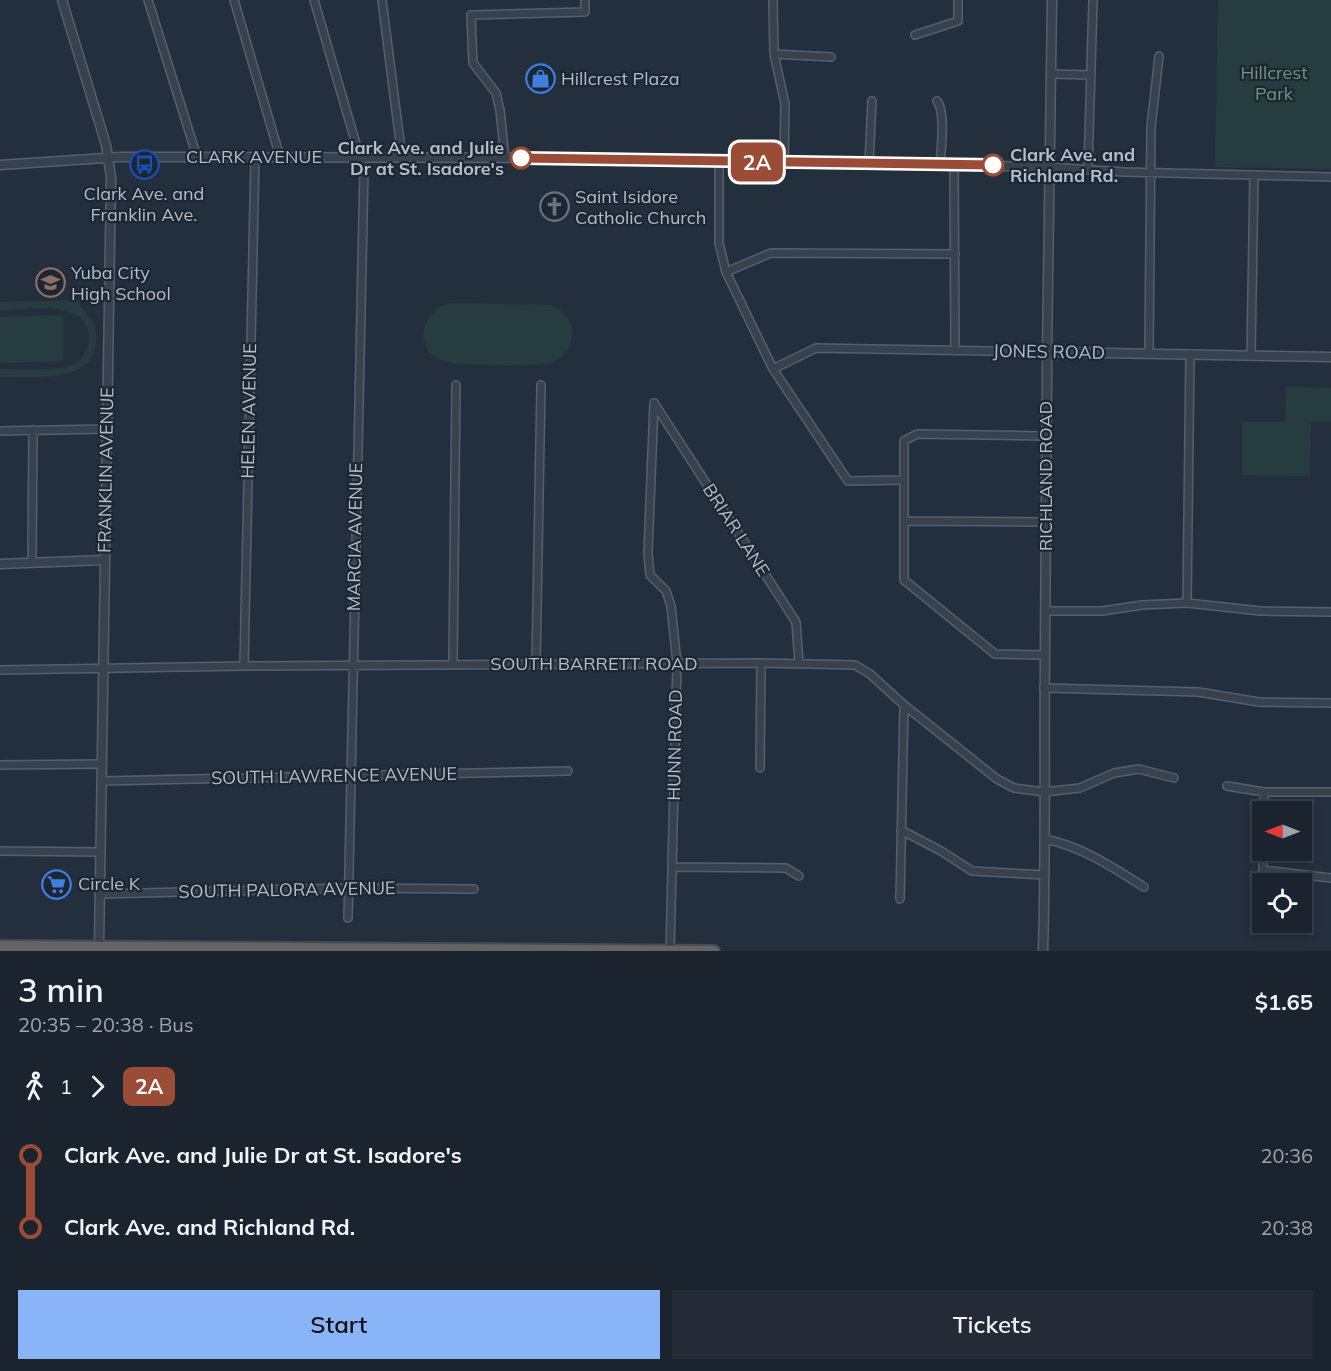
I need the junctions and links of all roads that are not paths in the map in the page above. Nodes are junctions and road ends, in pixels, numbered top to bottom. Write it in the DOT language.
graph roads {
  1 [pos="62,0"];
  2 [pos="148,0"];
  3 [pos="234,0"];
  4 [pos="314,0"];
  5 [pos="382,0"];
  6 [pos="585,0"];
  7 [pos="773,0"];
  8 [pos="958,0"];
  9 [pos="1052,0"];
  10 [pos="1093,0"];
  11 [pos="915,35"];
  12 [pos="774,54"];
  13 [pos="1159,56"];
  14 [pos="831,57"];
  15 [pos="1051,74"];
  16 [pos="1091,75"];
  17 [pos="872,101"];
  18 [pos="937,101"];
  19 [pos="196,157"];
  20 [pos="255,157"];
  21 [pos="280,157"];
  22 [pos="109,158"];
  23 [pos="359,158"];
  24 [pos="402,158"];
  25 [pos="505,158"];
  26 [pos="719,162"];
  27 [pos="784,163"];
  28 [pos="869,164"];
  29 [pos="0,165"];
  30 [pos="940,165"];
  31 [pos="954,165"];
  32 [pos="1049,166"];
  33 [pos="1088,170"];
  34 [pos="1151,172"];
  35 [pos="1254,175"];
  36 [pos="1331,177"];
  37 [pos="955,254"];
  38 [pos="726,272"];
  39 [pos="955,351"];
  40 [pos="1047,352"];
  41 [pos="1149,354"];
  42 [pos="1190,354"];
  43 [pos="1251,356"];
  44 [pos="1331,357"];
  45 [pos="773,369"];
  46 [pos="456,385"];
  47 [pos="542,386"];
  48 [pos="654,403"];
  49 [pos="107,429"];
  50 [pos="33,430"];
  51 [pos="0,431"];
  52 [pos="1046,436"];
  53 [pos="904,480"];
  54 [pos="904,520"];
  55 [pos="1046,522"];
  56 [pos="104,560"];
  57 [pos="32,562"];
  58 [pos="0,564"];
  59 [pos="1187,603"];
  60 [pos="1045,611"];
  61 [pos="1331,612"];
  62 [pos="1045,655"];
  63 [pos="676,663"];
  64 [pos="761,663"];
  65 [pos="798,663"];
  66 [pos="453,664"];
  67 [pos="536,664"];
  68 [pos="352,665"];
  69 [pos="244,666"];
  70 [pos="103,669"];
  71 [pos="0,670"];
  72 [pos="1044,688"];
  73 [pos="1331,703"];
  74 [pos="904,705"];
  75 [pos="101,764"];
  76 [pos="0,765"];
  77 [pos="760,768"];
  78 [pos="568,771"];
  79 [pos="350,776"];
  80 [pos="1174,778"];
  81 [pos="101,781"];
  82 [pos="1227,786"];
  83 [pos="1044,792"];
  84 [pos="1264,792"];
  85 [pos="1331,792"];
  86 [pos="1264,801"];
  87 [pos="901,830"];
  88 [pos="1045,839"];
  89 [pos="0,851"];
  90 [pos="99,852"];
  91 [pos="1263,861"];
  92 [pos="672,867"];
  93 [pos="1045,875"];
  94 [pos="799,876"];
  95 [pos="1331,878"];
  96 [pos="1144,887"];
  97 [pos="348,888"];
  98 [pos="474,889"];
  99 [pos="99,894"];
  100 [pos="900,899"];
  101 [pos="348,918"];
  102 [pos="0,946"];
  103 [pos="99,946"];
  104 [pos="670,951"];
  105 [pos="714,951"];
  106 [pos="1043,951"];
  1 -- 22 [label="street, FRANKLIN AVENUE"];
  2 -- 19 [label="street"];
  3 -- 21 [label="street"];
  4 -- 23 [label="street, MARCIA AVENUE"];
  5 -- 24 [label="street"];
  6 -- 25 [label="street"];
  7 -- 12 [label="street"];
  8 -- 11 [label="street"];
  9 -- 15 [label="street, RICHLAND ROAD"];
  10 -- 16 [label="street"];
  12 -- 14 [label="street"];
  12 -- 27 [label="street"];
  13 -- 34 [label="street"];
  15 -- 16 [label="street"];
  15 -- 32 [label="street, RICHLAND ROAD"];
  16 -- 33 [label="street"];
  17 -- 28 [label="street"];
  18 -- 30 [label="street"];
  19 -- 20 [label="street, CLARK AVENUE"];
  19 -- 22 [label="street, CLARK AVENUE"];
  20 -- 21 [label="street, CLARK AVENUE"];
  20 -- 69 [label="street, HELEN AVENUE"];
  21 -- 23 [label="street, CLARK AVENUE"];
  22 -- 29 [label="street, CLARK AVENUE"];
  22 -- 49 [label="street, FRANKLIN AVENUE"];
  23 -- 24 [label="street, CLARK AVENUE"];
  23 -- 68 [label="street, MARCIA AVENUE"];
  24 -- 25 [label="street, CLARK AVENUE"];
  25 -- 26 [label="street, CLARK AVENUE"];
  26 -- 27 [label="street, CLARK AVENUE"];
  26 -- 38 [label="street"];
  27 -- 28 [label="street, CLARK AVENUE"];
  28 -- 30 [label="street, CLARK AVENUE"];
  30 -- 31 [label="street, CLARK AVENUE"];
  31 -- 32 [label="street, CLARK AVENUE"];
  31 -- 37 [label="street"];
  32 -- 33 [label="street"];
  32 -- 40 [label="street, RICHLAND ROAD"];
  33 -- 34 [label="street"];
  34 -- 35 [label="street"];
  34 -- 41 [label="street"];
  35 -- 36 [label="street"];
  35 -- 43 [label="street"];
  37 -- 38 [label="street"];
  37 -- 39 [label="street"];
  38 -- 45 [label="street"];
  39 -- 40 [label="street, JONES ROAD"];
  39 -- 45 [label="street, JONES ROAD"];
  40 -- 41 [label="street, JONES ROAD"];
  40 -- 52 [label="street, RICHLAND ROAD"];
  41 -- 42 [label="street, JONES ROAD"];
  42 -- 43 [label="street, JONES ROAD"];
  42 -- 59 [label="street"];
  43 -- 44 [label="street, JONES ROAD"];
  45 -- 53 [label="street"];
  46 -- 66 [label="street"];
  47 -- 67 [label="street"];
  48 -- 63 [label="street, HUNN ROAD"];
  48 -- 65 [label="street, BRIAR LANE"];
  49 -- 50 [label="street"];
  49 -- 56 [label="street, FRANKLIN AVENUE"];
  50 -- 51 [label="street"];
  50 -- 57 [label="street"];
  52 -- 53 [label="street"];
  52 -- 55 [label="street, RICHLAND ROAD"];
  53 -- 54 [label="street"];
  54 -- 55 [label="street"];
  54 -- 62 [label="street"];
  55 -- 60 [label="street, RICHLAND ROAD"];
  56 -- 57 [label="street"];
  56 -- 70 [label="street, FRANKLIN AVENUE"];
  57 -- 58 [label="street"];
  59 -- 60 [label="street"];
  59 -- 61 [label="street"];
  60 -- 62 [label="street, RICHLAND ROAD"];
  62 -- 72 [label="street, RICHLAND ROAD"];
  63 -- 64 [label="street, SOUTH BARRETT ROAD"];
  63 -- 67 [label="street, SOUTH BARRETT ROAD"];
  63 -- 92 [label="street, HUNN ROAD"];
  64 -- 65 [label="street, SOUTH BARRETT ROAD"];
  64 -- 77 [label="street"];
  65 -- 74 [label="street, SOUTH BARRETT ROAD"];
  66 -- 67 [label="street, SOUTH BARRETT ROAD"];
  66 -- 68 [label="street, SOUTH BARRETT ROAD"];
  68 -- 69 [label="street, SOUTH BARRETT ROAD"];
  68 -- 79 [label="street, MARCIA AVENUE"];
  69 -- 70 [label="street, SOUTH BARRETT ROAD"];
  70 -- 71 [label="street, SOUTH BARRETT ROAD"];
  70 -- 75 [label="street, FRANKLIN AVENUE"];
  72 -- 73 [label="street"];
  72 -- 83 [label="street, RICHLAND ROAD"];
  74 -- 83 [label="street, SOUTH BARRETT ROAD"];
  74 -- 87 [label="street"];
  75 -- 76 [label="street"];
  75 -- 81 [label="street, FRANKLIN AVENUE"];
  78 -- 79 [label="street, SOUTH LAWRENCE AVENUE"];
  79 -- 81 [label="street, SOUTH LAWRENCE AVENUE"];
  79 -- 97 [label="street, MARCIA AVENUE"];
  80 -- 83 [label="street, SOUTH BARRETT ROAD"];
  81 -- 90 [label="street, FRANKLIN AVENUE"];
  82 -- 84 [label="street"];
  83 -- 88 [label="street, RICHLAND ROAD"];
  84 -- 85 [label="street"];
  84 -- 86 [label="street"];
  87 -- 93 [label="street"];
  87 -- 100 [label="street"];
  88 -- 93 [label="street, RICHLAND ROAD"];
  88 -- 96 [label="street"];
  89 -- 90 [label="street"];
  90 -- 99 [label="street, FRANKLIN AVENUE"];
  91 -- 95 [label="street"];
  92 -- 94 [label="street"];
  92 -- 104 [label="street, HUNN ROAD"];
  93 -- 106 [label="street, RICHLAND ROAD"];
  97 -- 98 [label="street, SOUTH PALORA AVENUE"];
  97 -- 99 [label="street, SOUTH PALORA AVENUE"];
  97 -- 101 [label="street, MARCIA AVENUE"];
  99 -- 103 [label="street, FRANKLIN AVENUE"];
  102 -- 103 [label="highway"];
  103 -- 104 [label="highway"];
  104 -- 105 [label="highway"];
}
